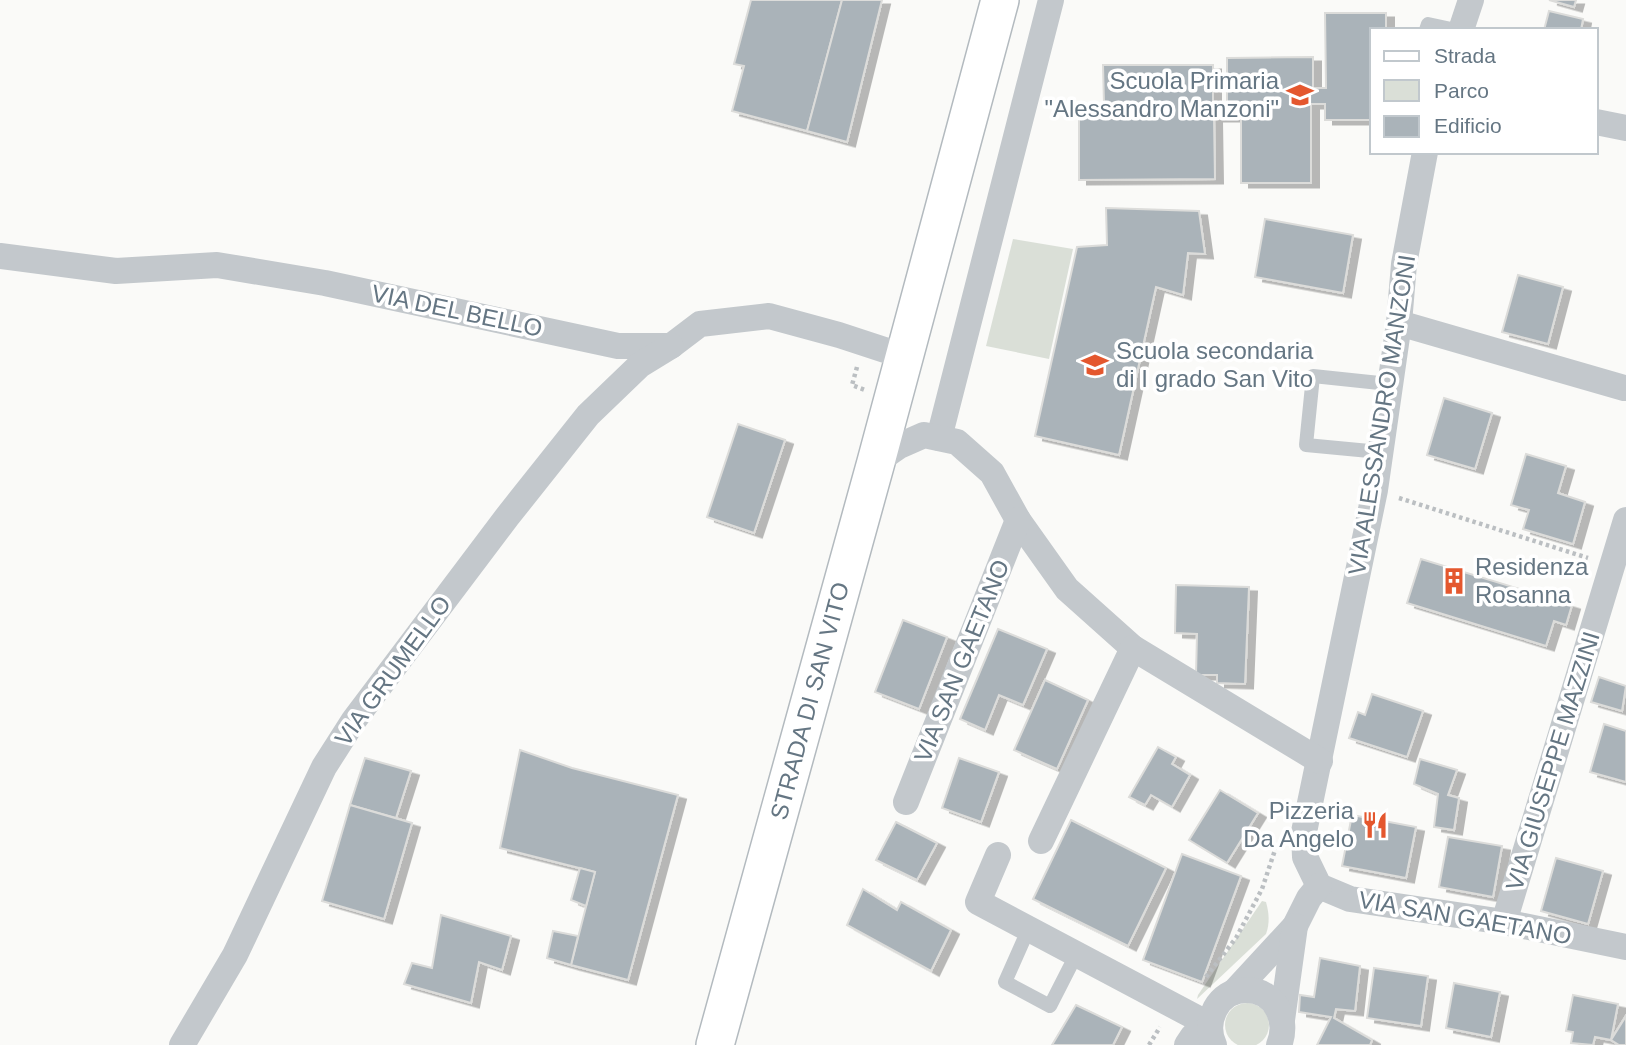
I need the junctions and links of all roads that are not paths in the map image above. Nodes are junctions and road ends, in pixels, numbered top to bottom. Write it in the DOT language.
graph roads {
  1 [pos="999,0"];
  2 [pos="1052,0"];
  3 [pos="1471,0"];
  4 [pos="1427,28"];
  5 [pos="1449,28"];
  6 [pos="1460,28"];
  7 [pos="1598,122"];
  8 [pos="1626,128"];
  9 [pos="1424,154"];
  10 [pos="0,256"];
  11 [pos="1399,323"];
  12 [pos="671,346"];
  13 [pos="903,356"];
  14 [pos="1389,384"];
  15 [pos="1624,388"];
  16 [pos="939,439"];
  17 [pos="1380,452"];
  18 [pos="876,461"];
  19 [pos="1018,520"];
  20 [pos="1626,520"];
  21 [pos="1133,648"];
  22 [pos="1320,761"];
  23 [pos="906,802"];
  24 [pos="1041,841"];
  25 [pos="998,855"];
  26 [pos="1320,886"];
  27 [pos="1504,922"];
  28 [pos="1295,926"];
  29 [pos="1029,928"];
  30 [pos="1626,947"];
  31 [pos="1077,953"];
  32 [pos="1234,992"];
  33 [pos="1280,1032"];
  34 [pos="1211,1033"];
  35 [pos="182,1045"];
  36 [pos="715,1045"];
  37 [pos="1187,1045"];
  1 -- 13 [label="main road, STRADA DI SAN VITO"];
  2 -- 16 [label="street"];
  3 -- 6 [label="street"];
  4 -- 5 [label="lane"];
  7 -- 8 [label="street"];
  9 -- 11 [label="street, VIA ALESSANDRO MANZONI"];
  10 -- 12 [label="street, VIA DEL BELLO"];
  11 -- 14 [label="street, VIA ALESSANDRO MANZONI"];
  11 -- 15 [label="street"];
  12 -- 13 [label="street"];
  12 -- 35 [label="street, VIA GRUMELLO"];
  13 -- 18 [label="main road, STRADA DI SAN VITO"];
  14 -- 17 [label="street, VIA ALESSANDRO MANZONI"];
  14 -- 17 [label="lane"];
  16 -- 18 [label="street"];
  16 -- 19 [label="street, VIA SAN GAETANO"];
  17 -- 22 [label="street, VIA ALESSANDRO MANZONI"];
  18 -- 36 [label="main road, STRADA DI SAN VITO"];
  19 -- 21 [label="street, VIA SAN GAETANO"];
  19 -- 23 [label="street, VIA SAN GAETANO"];
  20 -- 27 [label="street, VIA GIUSEPPE MAZZINI"];
  21 -- 22 [label="street, VIA SAN GAETANO"];
  21 -- 24 [label="street"];
  22 -- 26 [label="street"];
  25 -- 29 [label="street"];
  26 -- 27 [label="street, VIA SAN GAETANO"];
  26 -- 28 [label="street"];
  27 -- 30 [label="street, VIA SAN GAETANO"];
  28 -- 32 [label="street"];
  28 -- 33 [label="street"];
  29 -- 31 [label="street"];
  29 -- 31 [label="lane"];
  31 -- 34 [label="street"];
  32 -- 33 [label="street"];
  32 -- 34 [label="street"];
  34 -- 37 [label="street"];
}
